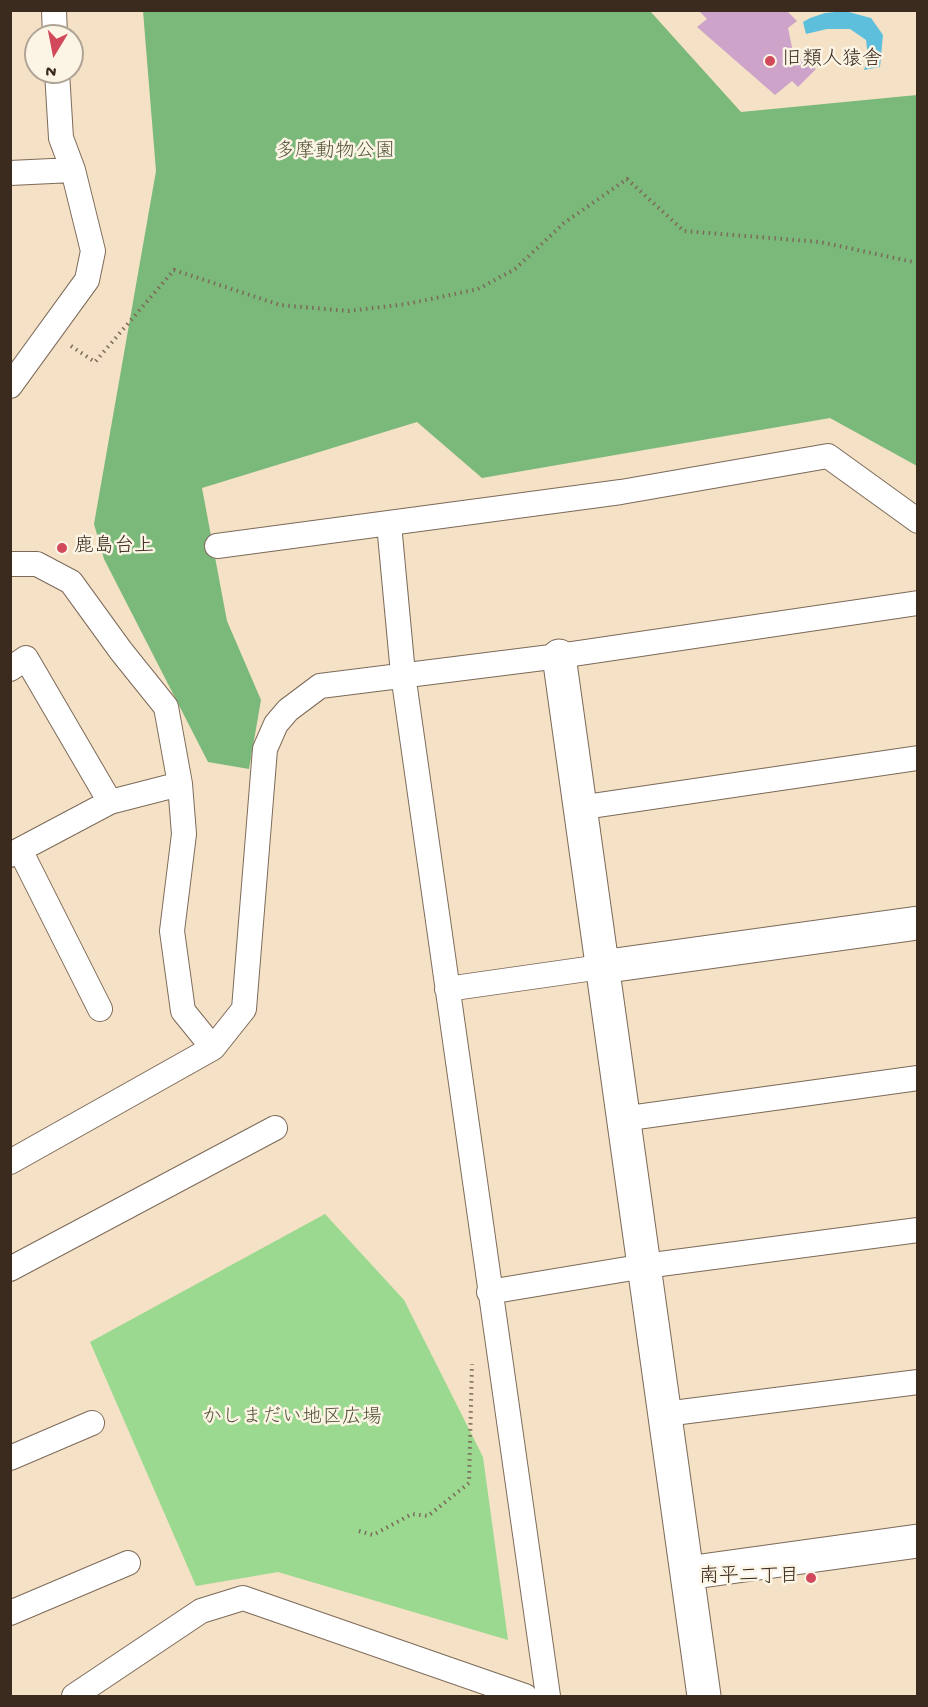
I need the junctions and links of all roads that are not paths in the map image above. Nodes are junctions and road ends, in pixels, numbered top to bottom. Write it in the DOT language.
graph roads {
  1 [pos="58,84"];
  2 [pos="73,170"];
  3 [pos="10,173"];
  4 [pos="10,386"];
  5 [pos="918,521"];
  6 [pos="389,524"];
  7 [pos="217,546"];
  8 [pos="10,564"];
  9 [pos="918,603"];
  10 [pos="559,656"];
  11 [pos="10,669"];
  12 [pos="403,674"];
  13 [pos="918,758"];
  14 [pos="180,784"];
  15 [pos="110,802"];
  16 [pos="578,808"];
  17 [pos="15,852"];
  18 [pos="918,923"];
  19 [pos="601,967"];
  20 [pos="447,988"];
  21 [pos="100,1009"];
  22 [pos="213,1048"];
  23 [pos="918,1078"];
  24 [pos="622,1119"];
  25 [pos="275,1128"];
  26 [pos="10,1162"];
  27 [pos="918,1230"];
  28 [pos="645,1266"];
  29 [pos="10,1269"];
  30 [pos="489,1292"];
  31 [pos="918,1382"];
  32 [pos="665,1414"];
  33 [pos="92,1424"];
  34 [pos="10,1458"];
  35 [pos="918,1541"];
  36 [pos="128,1563"];
  37 [pos="687,1573"];
  38 [pos="10,1613"];
  39 [pos="74,1696"];
  40 [pos="525,1696"];
  41 [pos="548,1696"];
  42 [pos="704,1696"];
  1 -- 2 [label="street"];
  2 -- 3 [label="street"];
  2 -- 4 [label="street"];
  5 -- 6 [label="street"];
  6 -- 7 [label="street"];
  6 -- 12 [label="street"];
  8 -- 14 [label="street"];
  9 -- 10 [label="street"];
  10 -- 12 [label="street"];
  10 -- 16 [label="street"];
  11 -- 15 [label="street"];
  12 -- 20 [label="street"];
  12 -- 22 [label="street"];
  13 -- 16 [label="street"];
  14 -- 15 [label="street"];
  14 -- 22 [label="street"];
  15 -- 17 [label="street"];
  16 -- 19 [label="street"];
  17 -- 21 [label="street"];
  18 -- 19 [label="street"];
  19 -- 20 [label="street"];
  19 -- 24 [label="street"];
  20 -- 30 [label="street"];
  22 -- 26 [label="street"];
  23 -- 24 [label="street"];
  24 -- 28 [label="street"];
  25 -- 29 [label="street"];
  27 -- 28 [label="street"];
  28 -- 30 [label="street"];
  28 -- 32 [label="street"];
  30 -- 41 [label="street"];
  31 -- 32 [label="street"];
  32 -- 37 [label="street"];
  33 -- 34 [label="street"];
  35 -- 37 [label="street"];
  36 -- 38 [label="street"];
  37 -- 42 [label="street"];
  39 -- 40 [label="street"];
}
